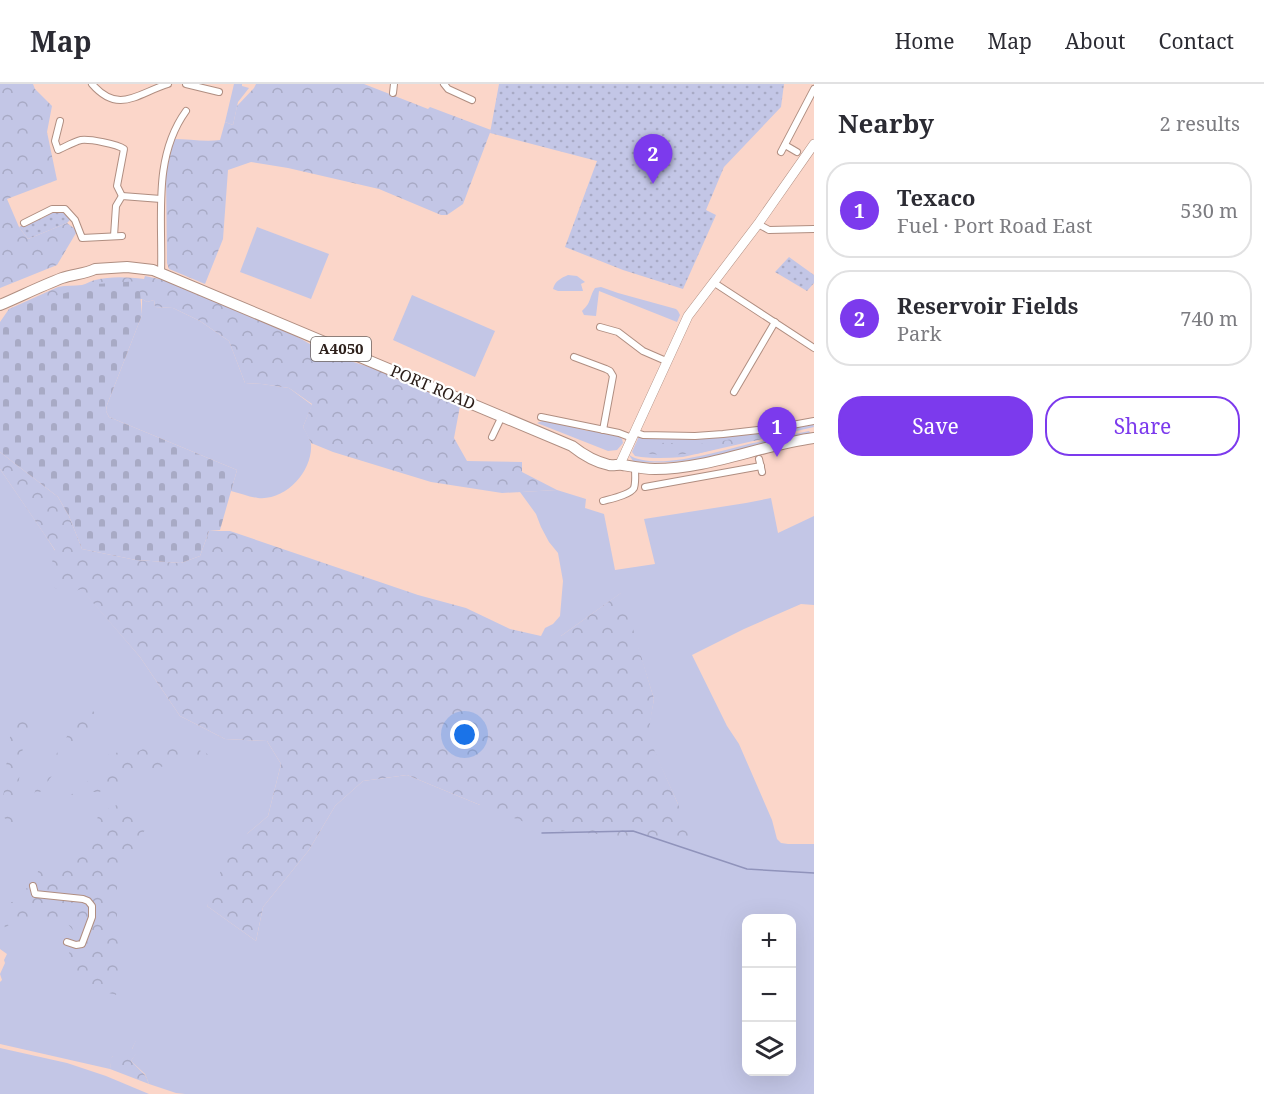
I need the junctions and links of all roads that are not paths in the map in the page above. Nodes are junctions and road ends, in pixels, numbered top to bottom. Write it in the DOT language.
graph roads {
  1 [pos="92,84"];
  2 [pos="168,84"];
  3 [pos="186,84"];
  4 [pos="394,84"];
  5 [pos="444,84"];
  6 [pos="814,89"];
  7 [pos="219,92"];
  8 [pos="393,93"];
  9 [pos="472,100"];
  10 [pos="186,111"];
  11 [pos="60,122"];
  12 [pos="814,144"];
  13 [pos="785,145"];
  14 [pos="781,152"];
  15 [pos="797,152"];
  16 [pos="122,196"];
  17 [pos="161,199"];
  18 [pos="24,223"];
  19 [pos="758,224"];
  20 [pos="814,229"];
  21 [pos="114,236"];
  22 [pos="122,236"];
  23 [pos="161,274"];
  24 [pos="714,282"];
  25 [pos="0,305"];
  26 [pos="775,322"];
  27 [pos="600,327"];
  28 [pos="814,348"];
  29 [pos="574,357"];
  30 [pos="666,362"];
  31 [pos="734,392"];
  32 [pos="502,416"];
  33 [pos="541,417"];
  34 [pos="814,421"];
  35 [pos="603,430"];
  36 [pos="633,435"];
  37 [pos="492,437"];
  38 [pos="814,438"];
  39 [pos="700,463"];
  40 [pos="620,464"];
  41 [pos="761,466"];
  42 [pos="635,468"];
  43 [pos="703,477"];
  44 [pos="645,487"];
  45 [pos="603,501"];
  46 [pos="33,886"];
  47 [pos="67,942"];
  1 -- 2 [label="street"];
  3 -- 7 [label="street"];
  4 -- 8 [label="street"];
  5 -- 9 [label="street"];
  6 -- 13 [label="street"];
  10 -- 17 [label="street"];
  11 -- 16 [label="street"];
  12 -- 19 [label="street"];
  13 -- 14 [label="street"];
  13 -- 15 [label="street"];
  16 -- 17 [label="street"];
  16 -- 21 [label="street"];
  17 -- 23 [label="street"];
  18 -- 21 [label="street"];
  19 -- 20 [label="street"];
  19 -- 24 [label="street"];
  21 -- 22 [label="street"];
  23 -- 25 [label="main road, PORT ROAD / A4050"];
  23 -- 32 [label="main road, PORT ROAD / A4050"];
  24 -- 26 [label="street"];
  24 -- 30 [label="street"];
  26 -- 28 [label="street"];
  26 -- 31 [label="street"];
  27 -- 30 [label="street"];
  29 -- 35 [label="street"];
  30 -- 36 [label="street"];
  32 -- 37 [label="street"];
  32 -- 40 [label="main road, PORT ROAD / A4050"];
  33 -- 35 [label="street"];
  34 -- 36 [label="street"];
  35 -- 36 [label="street"];
  36 -- 40 [label="street"];
  38 -- 39 [label="main road, A4050"];
  39 -- 42 [label="main road, A4050"];
  39 -- 43 [label="street"];
  40 -- 42 [label="main road, A4050"];
  41 -- 43 [label="street"];
  42 -- 45 [label="street"];
  43 -- 44 [label="street"];
  46 -- 47 [label="street"];
}
